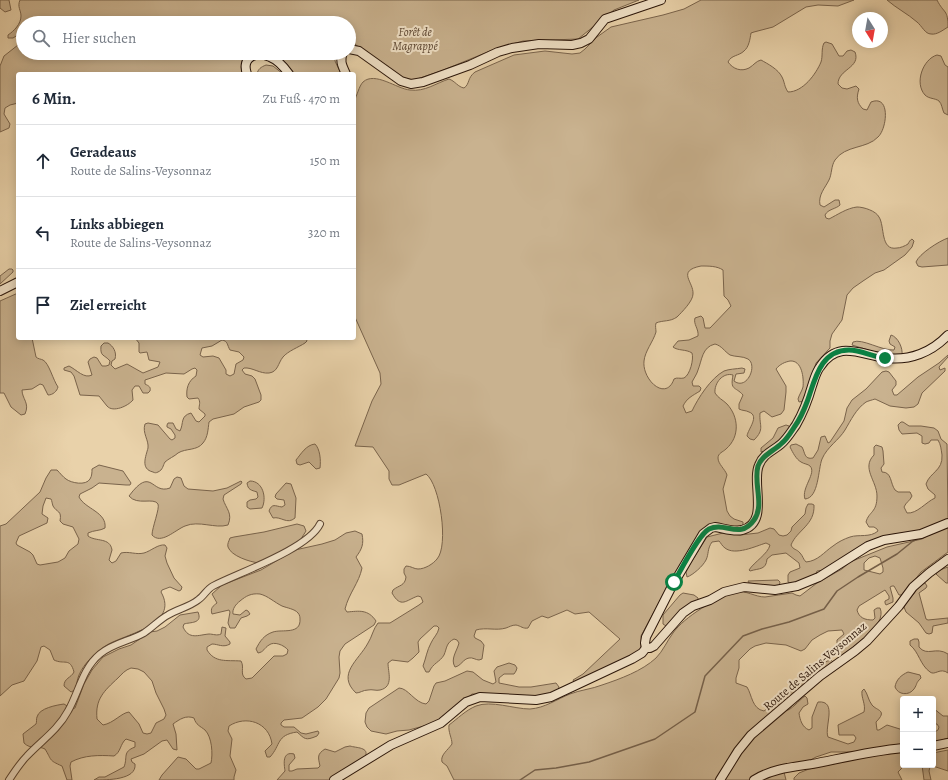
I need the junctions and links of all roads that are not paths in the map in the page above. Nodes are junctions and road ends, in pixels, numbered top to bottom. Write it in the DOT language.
graph roads {
  1 [pos="661,0"];
  2 [pos="356,50"];
  3 [pos="247,60"];
  4 [pos="274,60"];
  5 [pos="341,60"];
  6 [pos="247,72"];
  7 [pos="287,72"];
  8 [pos="345,72"];
  9 [pos="16,283"];
  10 [pos="0,291"];
  11 [pos="948,335"];
  12 [pos="948,522"];
  13 [pos="320,524"];
  14 [pos="948,559"];
  15 [pos="646,648"];
  16 [pos="948,743"];
  17 [pos="936,745"];
  18 [pos="900,748"];
  19 [pos="9,780"];
  20 [pos="334,780"];
  21 [pos="720,780"];
  22 [pos="754,780"];
  1 -- 2 [label="street"];
  3 -- 6 [label="street"];
  4 -- 7 [label="street"];
  5 -- 8 [label="street"];
  9 -- 10 [label="street"];
  11 -- 15 [label="street"];
  12 -- 15 [label="street"];
  13 -- 19 [label="street"];
  14 -- 21 [label="street, Route de Salins-Veysonnaz"];
  15 -- 20 [label="street"];
  16 -- 17 [label="street"];
  18 -- 22 [label="street"];
}
